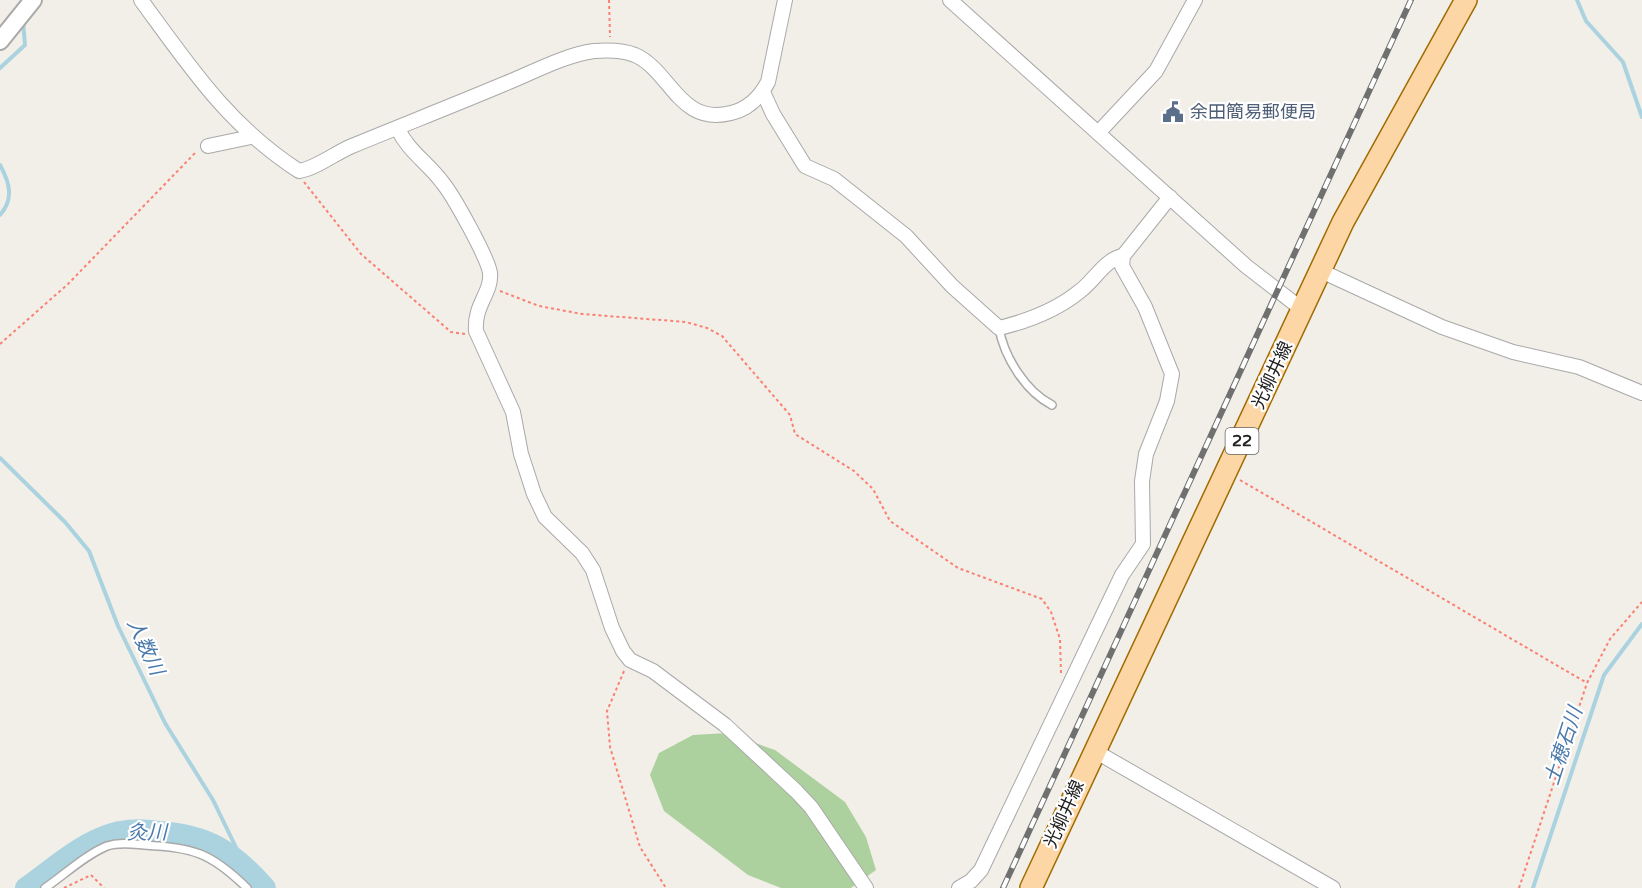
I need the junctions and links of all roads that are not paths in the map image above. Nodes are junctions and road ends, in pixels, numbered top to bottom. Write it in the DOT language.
graph roads {
  1 [pos="33,0"];
  2 [pos="141,0"];
  3 [pos="785,0"];
  4 [pos="950,0"];
  5 [pos="1195,0"];
  6 [pos="1466,0"];
  7 [pos="0,41"];
  8 [pos="763,92"];
  9 [pos="398,129"];
  10 [pos="1098,133"];
  11 [pos="251,137"];
  12 [pos="208,146"];
  13 [pos="1170,197"];
  14 [pos="1123,256"];
  15 [pos="1321,271"];
  16 [pos="1303,310"];
  17 [pos="999,328"];
  18 [pos="1642,393"];
  19 [pos="1052,405"];
  20 [pos="1094,750"];
  21 [pos="45,888"];
  22 [pos="247,888"];
  23 [pos="866,888"];
  24 [pos="959,888"];
  25 [pos="1031,888"];
  26 [pos="1333,888"];
  1 -- 7 [label="street"];
  2 -- 11 [label="street"];
  3 -- 8 [label="street"];
  4 -- 10 [label="street"];
  5 -- 10 [label="street"];
  6 -- 15 [label="main road, 光柳井線 / 22"];
  8 -- 9 [label="street"];
  8 -- 17 [label="street"];
  9 -- 11 [label="street"];
  9 -- 23 [label="street"];
  10 -- 13 [label="street"];
  11 -- 12 [label="street"];
  13 -- 14 [label="street"];
  13 -- 16 [label="street"];
  14 -- 17 [label="street"];
  14 -- 24 [label="street"];
  15 -- 16 [label="main road, 光柳井線 / 22"];
  15 -- 18 [label="street"];
  16 -- 20 [label="main road, 光柳井線 / 22"];
  17 -- 19 [label="lane"];
  20 -- 25 [label="main road, 光柳井線 / 22"];
  20 -- 26 [label="street"];
  21 -- 22 [label="lane"];
}
